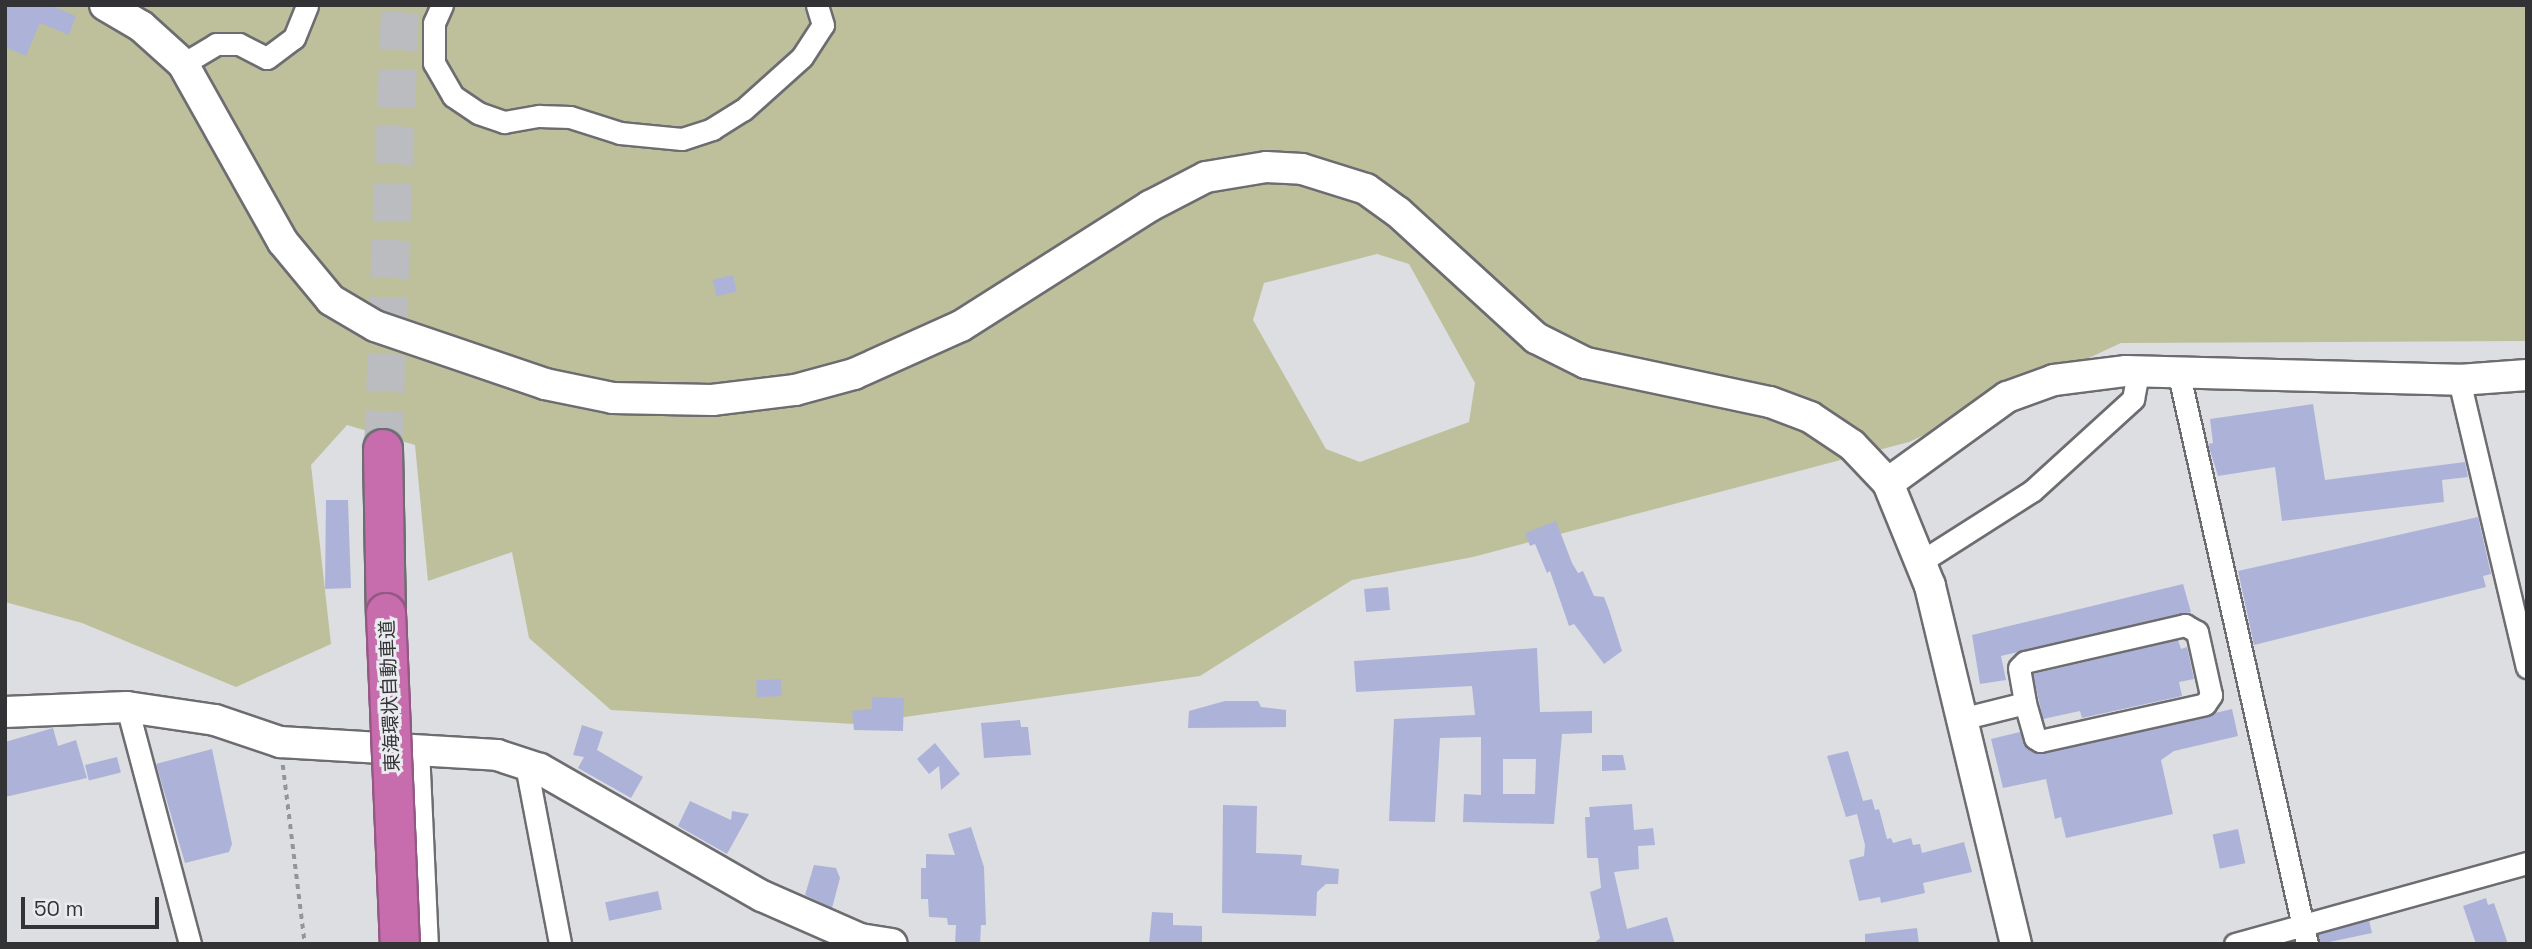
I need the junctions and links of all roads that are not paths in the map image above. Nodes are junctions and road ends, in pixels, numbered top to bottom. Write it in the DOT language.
graph roads {
  1 [pos="105,5"];
  2 [pos="307,5"];
  3 [pos="442,5"];
  4 [pos="817,5"];
  5 [pos="183,64"];
  6 [pos="2138,373"];
  7 [pos="2179,375"];
  8 [pos="2527,375"];
  9 [pos="2459,380"];
  10 [pos="383,449"];
  11 [pos="1888,483"];
  12 [pos="1922,561"];
  13 [pos="2527,667"];
  14 [pos="2025,703"];
  15 [pos="127,707"];
  16 [pos="5,712"];
  17 [pos="1961,719"];
  18 [pos="418,749"];
  19 [pos="526,765"];
  20 [pos="2527,863"];
  21 [pos="2302,922"];
  22 [pos="859,941"];
  23 [pos="190,944"];
  24 [pos="400,944"];
  25 [pos="427,944"];
  26 [pos="560,944"];
  27 [pos="892,944"];
  28 [pos="2016,944"];
  29 [pos="2235,944"];
  30 [pos="2307,944"];
  1 -- 5 [label="street"];
  2 -- 5 [label="street"];
  3 -- 4 [label="street"];
  5 -- 11 [label="street"];
  6 -- 7 [label="street"];
  6 -- 11 [label="street"];
  6 -- 12 [label="street"];
  7 -- 9 [label="street"];
  7 -- 21 [label="street"];
  8 -- 9 [label="street"];
  9 -- 13 [label="street"];
  10 -- 24 [label="highway, 東海環状自動車道, bridge"];
  11 -- 12 [label="street"];
  12 -- 17 [label="street"];
  14 -- 14 [label="street"];
  14 -- 17 [label="street"];
  15 -- 16 [label="street"];
  15 -- 18 [label="street"];
  15 -- 23 [label="street"];
  17 -- 28 [label="street"];
  18 -- 19 [label="street"];
  18 -- 25 [label="street"];
  19 -- 22 [label="street"];
  19 -- 26 [label="street"];
  20 -- 21 [label="street"];
  21 -- 29 [label="street"];
  21 -- 30 [label="street"];
  22 -- 27 [label="street"];
}
